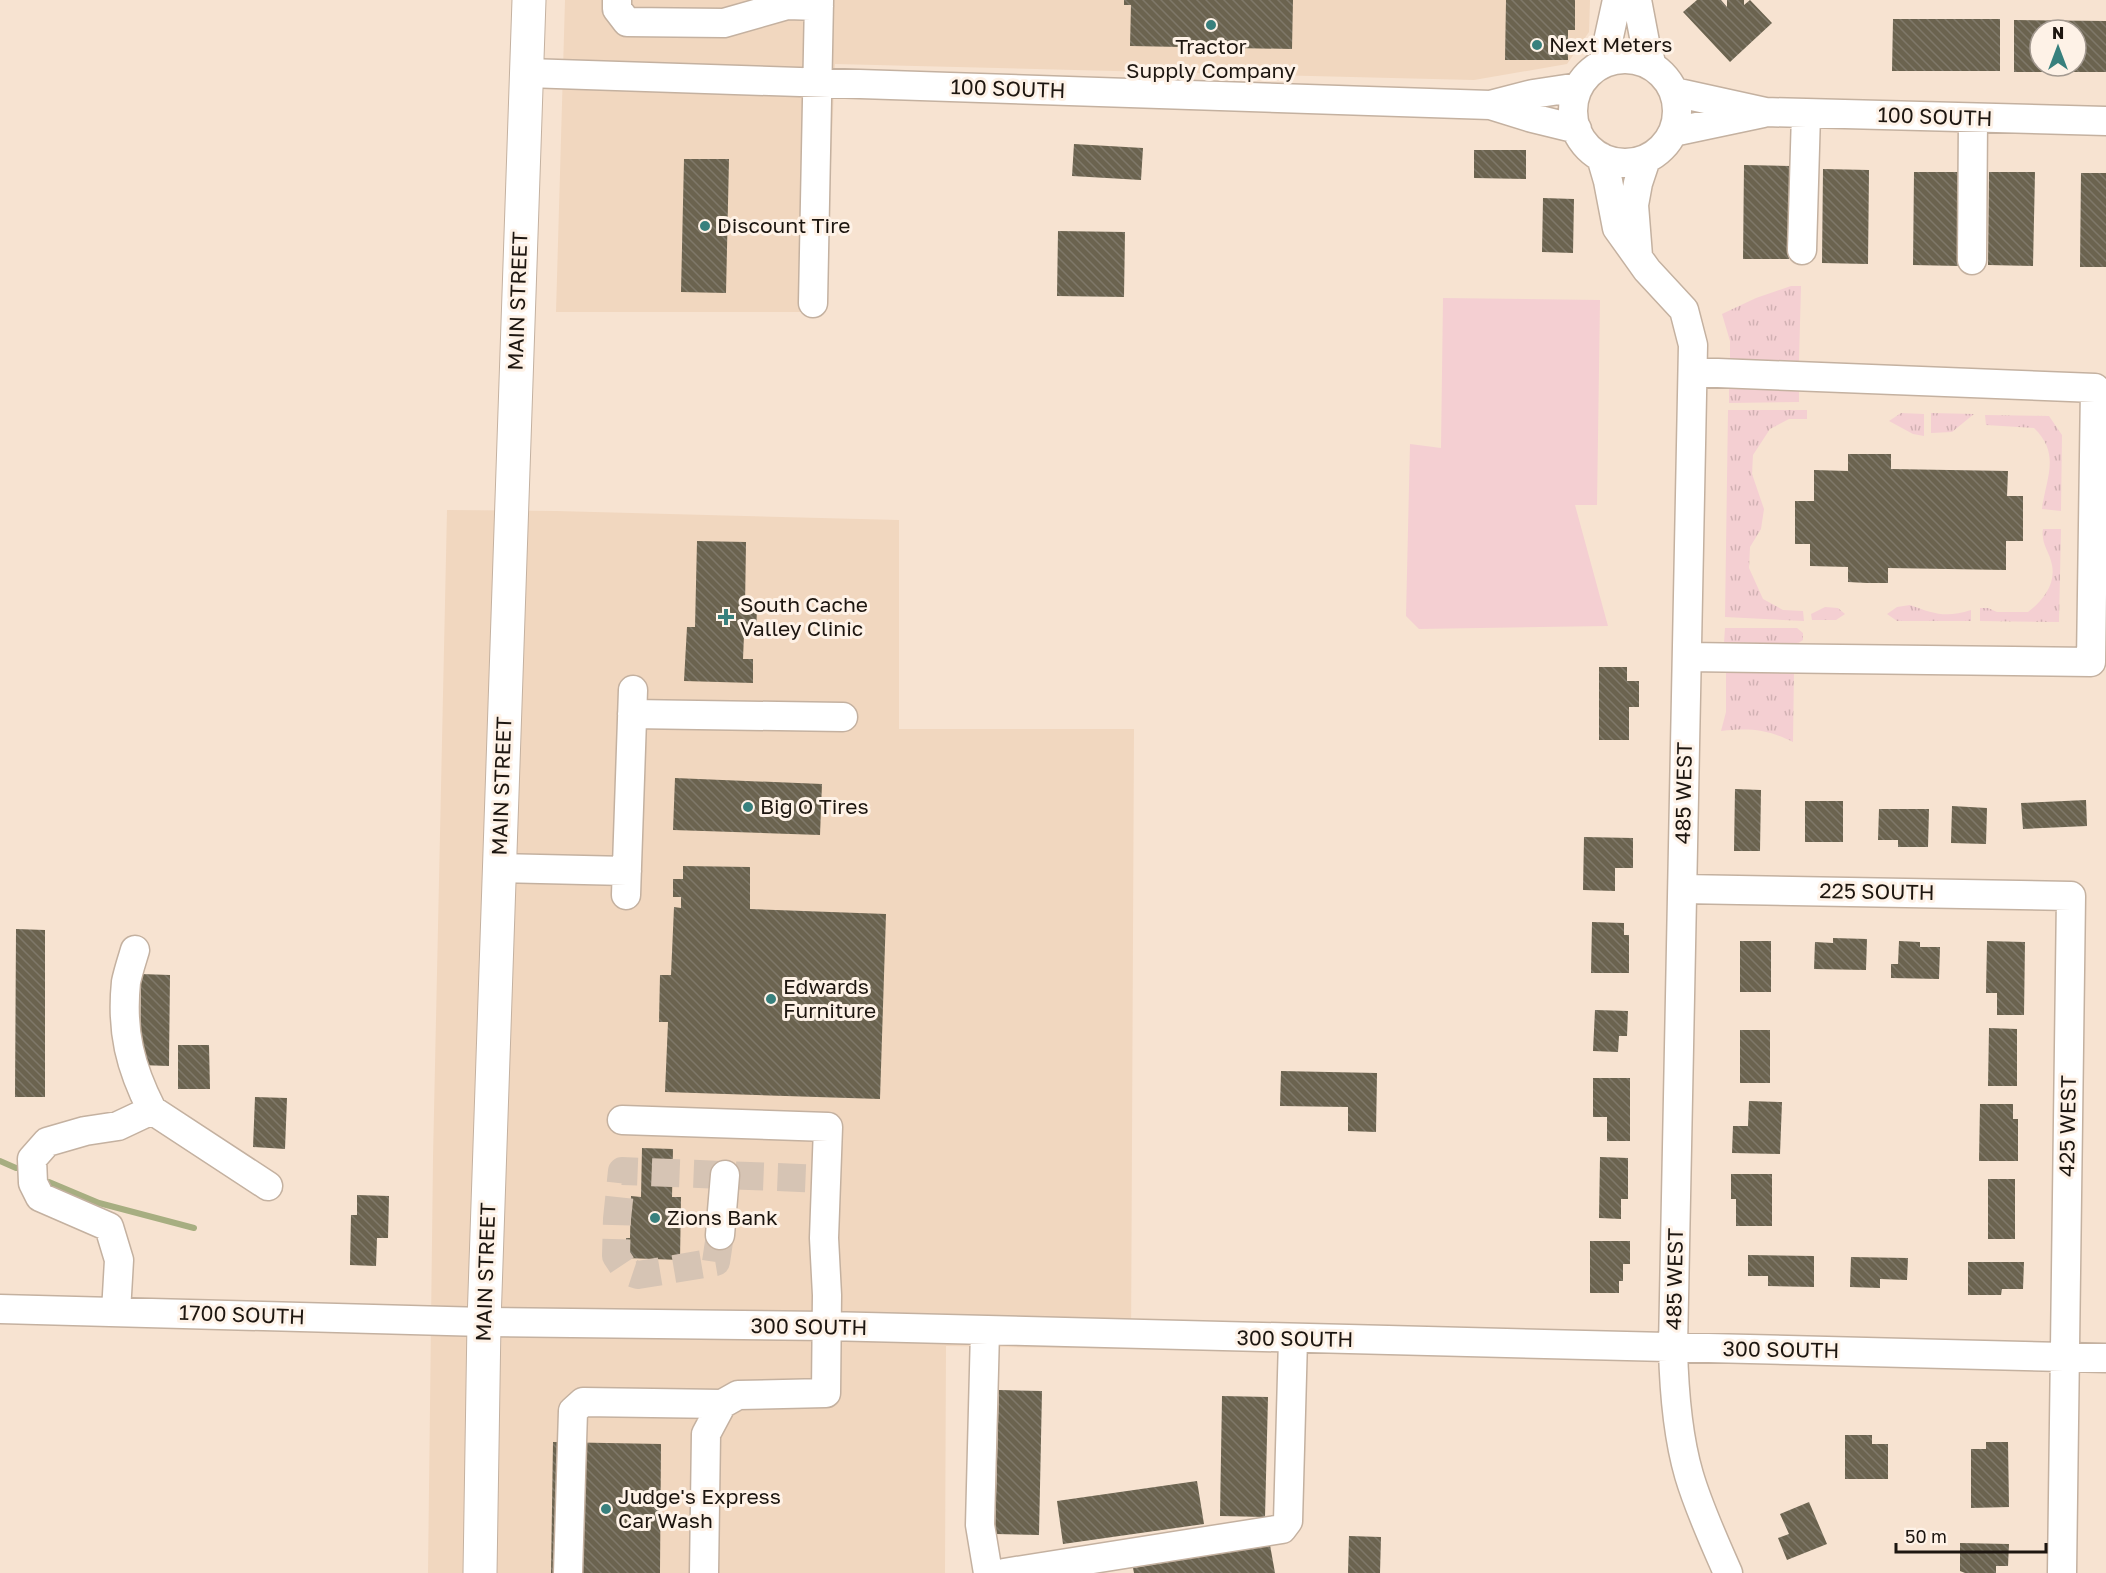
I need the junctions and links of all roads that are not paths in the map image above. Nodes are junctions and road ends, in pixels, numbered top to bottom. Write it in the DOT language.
graph roads {
  1 [pos="529,0"];
  2 [pos="617,0"];
  3 [pos="1617,0"];
  4 [pos="1637,0"];
  5 [pos="819,3"];
  6 [pos="1603,64"];
  7 [pos="1652,66"];
  8 [pos="527,73"];
  9 [pos="818,82"];
  10 [pos="1579,87"];
  11 [pos="1674,92"];
  12 [pos="1490,105"];
  13 [pos="1765,112"];
  14 [pos="1806,114"];
  15 [pos="1973,118"];
  16 [pos="2106,121"];
  17 [pos="1577,129"];
  18 [pos="1673,132"];
  19 [pos="1600,157"];
  20 [pos="1646,159"];
  21 [pos="1802,250"];
  22 [pos="1638,256"];
  23 [pos="1972,260"];
  24 [pos="813,303"];
  25 [pos="1693,372"];
  26 [pos="1687,657"];
  27 [pos="843,717"];
  28 [pos="499,867"];
  29 [pos="1683,889"];
  30 [pos="2071,896"];
  31 [pos="135,950"];
  32 [pos="152,1110"];
  33 [pos="622,1120"];
  34 [pos="725,1175"];
  35 [pos="268,1186"];
  36 [pos="720,1235"];
  37 [pos="0,1309"];
  38 [pos="116,1312"];
  39 [pos="484,1322"];
  40 [pos="826,1326"];
  41 [pos="985,1331"];
  42 [pos="1293,1339"];
  43 [pos="1673,1348"];
  44 [pos="2065,1357"];
  45 [pos="2106,1358"];
  46 [pos="722,1404"];
  47 [pos="480,1573"];
  48 [pos="568,1573"];
  49 [pos="704,1573"];
  50 [pos="988,1573"];
  51 [pos="1004,1573"];
  52 [pos="1728,1573"];
  53 [pos="2062,1573"];
  1 -- 8 [label="main road, MAIN STREET"];
  2 -- 5 [label="street"];
  3 -- 6 [label="street"];
  4 -- 7 [label="street"];
  5 -- 9 [label="street"];
  6 -- 7 [label="street"];
  6 -- 10 [label="street"];
  7 -- 11 [label="street"];
  8 -- 9 [label="street, 100 SOUTH"];
  8 -- 28 [label="main road, MAIN STREET"];
  9 -- 12 [label="street, 100 SOUTH"];
  9 -- 24 [label="street"];
  10 -- 12 [label="street, 100 SOUTH"];
  10 -- 17 [label="street"];
  11 -- 13 [label="street, 100 SOUTH"];
  11 -- 18 [label="street"];
  12 -- 17 [label="street, 100 SOUTH"];
  13 -- 14 [label="street, 100 SOUTH"];
  13 -- 18 [label="street, 100 SOUTH"];
  14 -- 15 [label="street, 100 SOUTH"];
  14 -- 21 [label="street"];
  15 -- 16 [label="street, 100 SOUTH"];
  15 -- 23 [label="street"];
  17 -- 19 [label="street"];
  18 -- 20 [label="street"];
  19 -- 20 [label="street"];
  19 -- 22 [label="street, 485 WEST"];
  20 -- 22 [label="street"];
  22 -- 25 [label="street, 485 WEST"];
  25 -- 26 [label="street, 485 WEST"];
  25 -- 26 [label="street"];
  26 -- 29 [label="street, 485 WEST"];
  27 -- 28 [label="street"];
  28 -- 39 [label="main road, MAIN STREET"];
  29 -- 30 [label="street, 225 SOUTH"];
  29 -- 43 [label="street, 485 WEST"];
  30 -- 44 [label="street, 425 WEST"];
  31 -- 32 [label="street"];
  32 -- 35 [label="street"];
  32 -- 38 [label="street"];
  33 -- 40 [label="street"];
  34 -- 36 [label="street"];
  37 -- 38 [label="street, 1700 SOUTH"];
  38 -- 39 [label="street, 1700 SOUTH"];
  39 -- 40 [label="street, 300 SOUTH"];
  39 -- 47 [label="main road, MAIN STREET"];
  40 -- 41 [label="street, 300 SOUTH"];
  40 -- 46 [label="street"];
  41 -- 42 [label="street, 300 SOUTH"];
  41 -- 50 [label="street"];
  42 -- 43 [label="street, 300 SOUTH"];
  42 -- 51 [label="street"];
  43 -- 44 [label="street, 300 SOUTH"];
  43 -- 52 [label="street, 485 WEST"];
  44 -- 45 [label="street, 300 SOUTH"];
  44 -- 53 [label="street, 425 WEST"];
  46 -- 48 [label="street"];
  46 -- 49 [label="street"];
}
